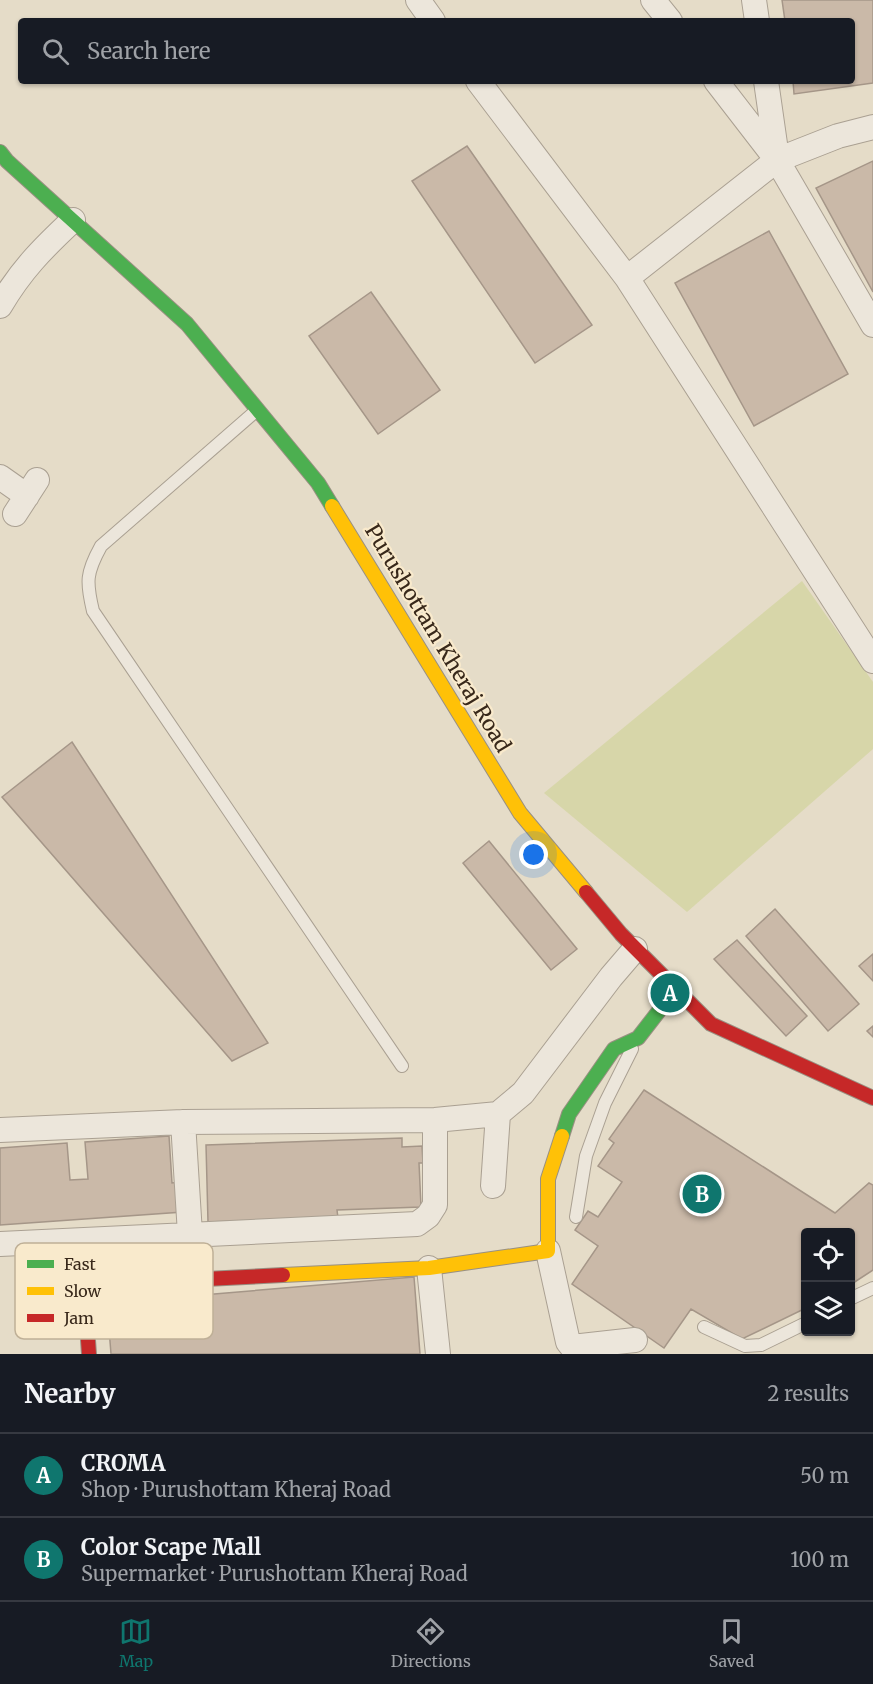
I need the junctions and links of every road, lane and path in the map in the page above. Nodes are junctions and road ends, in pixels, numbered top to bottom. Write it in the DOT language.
graph roads {
  1 [pos="418,0"];
  2 [pos="653,0"];
  3 [pos="754,0"];
  4 [pos="431,18"];
  5 [pos="668,18"];
  6 [pos="757,18"];
  7 [pos="480,84"];
  8 [pos="718,84"];
  9 [pos="766,84"];
  10 [pos="873,128"];
  11 [pos="0,152"];
  12 [pos="777,160"];
  13 [pos="73,220"];
  14 [pos="627,279"];
  15 [pos="0,306"];
  16 [pos="873,325"];
  17 [pos="258,409"];
  18 [pos="0,477"];
  19 [pos="26,497"];
  20 [pos="873,661"];
  21 [pos="635,949"];
  22 [pos="676,989"];
  23 [pos="638,1038"];
  24 [pos="402,1066"];
  25 [pos="873,1098"];
  26 [pos="498,1114"];
  27 [pos="435,1119"];
  28 [pos="183,1122"];
  29 [pos="0,1130"];
  30 [pos="493,1186"];
  31 [pos="576,1217"];
  32 [pos="190,1234"];
  33 [pos="15,1243"];
  34 [pos="19,1243"];
  35 [pos="0,1244"];
  36 [pos="548,1251"];
  37 [pos="429,1268"];
  38 [pos="213,1279"];
  39 [pos="873,1288"];
  40 [pos="855,1297"];
  41 [pos="801,1325"];
  42 [pos="704,1327"];
  43 [pos="88,1339"];
  44 [pos="635,1340"];
  45 [pos="89,1354"];
  46 [pos="438,1354"];
  1 -- 4 [label="street"];
  2 -- 5 [label="street"];
  3 -- 6 [label="street"];
  7 -- 14 [label="street"];
  8 -- 12 [label="street"];
  9 -- 12 [label="street"];
  10 -- 12 [label="street"];
  11 -- 13 [label="street, Purushottam Kheraj Road"];
  12 -- 14 [label="street"];
  12 -- 16 [label="street"];
  13 -- 15 [label="street"];
  13 -- 17 [label="street, Purushottam Kheraj Road"];
  14 -- 20 [label="street"];
  17 -- 21 [label="street, Purushottam Kheraj Road"];
  17 -- 24 [label="lane"];
  18 -- 19 [label="street"];
  21 -- 22 [label="street, Purushottam Kheraj Road"];
  21 -- 26 [label="street"];
  22 -- 23 [label="street"];
  22 -- 25 [label="street, Purushottam Kheraj Road"];
  23 -- 31 [label="lane"];
  23 -- 36 [label="street"];
  26 -- 27 [label="street"];
  26 -- 30 [label="street"];
  27 -- 28 [label="street"];
  27 -- 32 [label="street"];
  28 -- 29 [label="street"];
  28 -- 32 [label="street"];
  32 -- 34 [label="street"];
  33 -- 35 [label="street"];
  36 -- 37 [label="street"];
  36 -- 44 [label="street"];
  37 -- 38 [label="street"];
  37 -- 46 [label="street"];
  39 -- 40 [label="lane"];
  41 -- 42 [label="lane"];
  43 -- 45 [label="street"];
}
